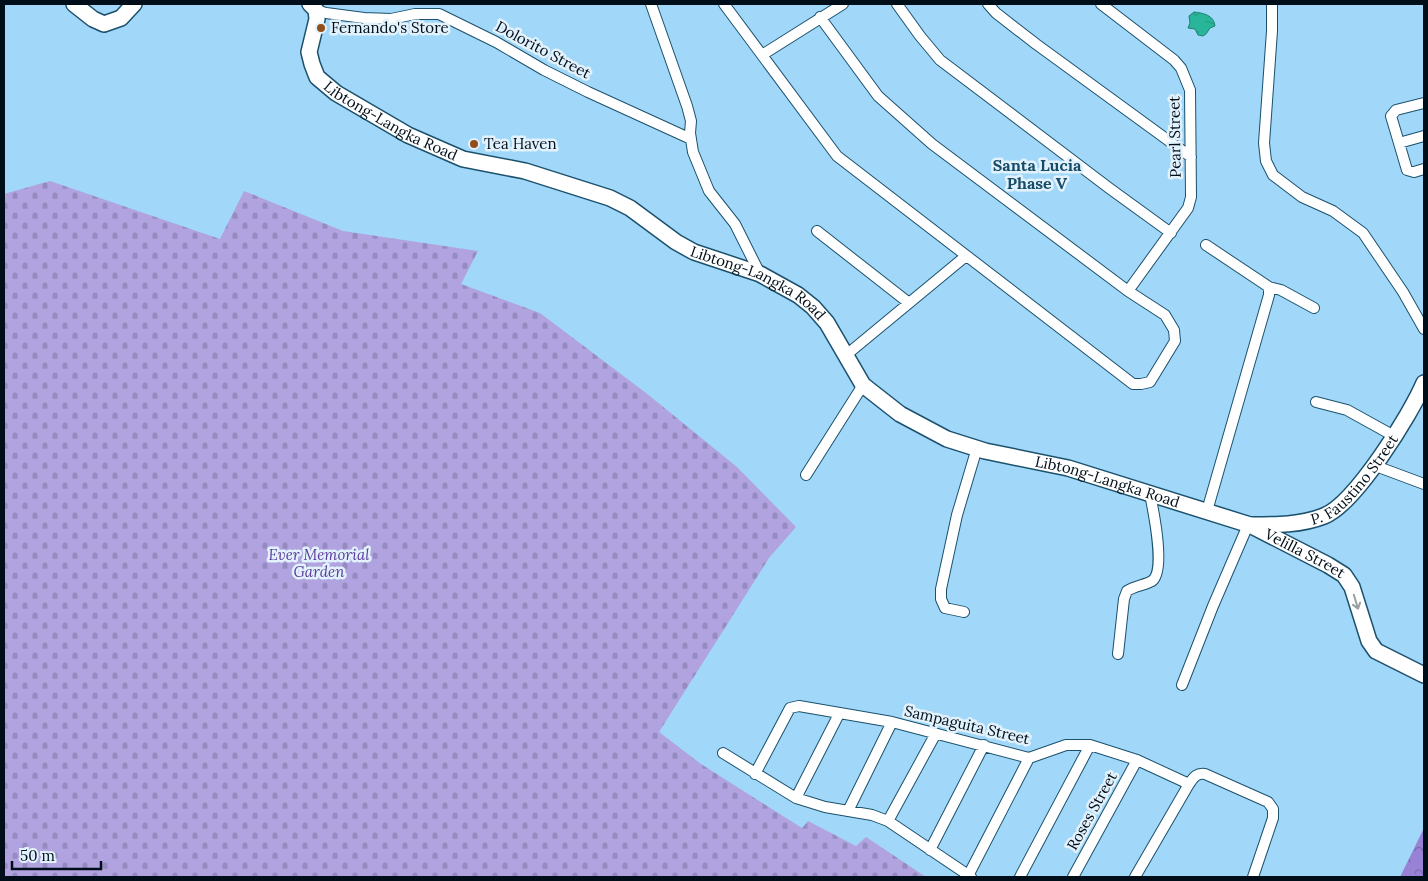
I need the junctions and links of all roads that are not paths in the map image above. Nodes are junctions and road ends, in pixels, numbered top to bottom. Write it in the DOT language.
graph roads {
  1 [pos="74,4"];
  2 [pos="134,4"];
  3 [pos="438,4"];
  4 [pos="650,4"];
  5 [pos="724,4"];
  6 [pos="843,4"];
  7 [pos="896,4"];
  8 [pos="988,4"];
  9 [pos="1101,4"];
  10 [pos="1272,4"];
  11 [pos="313,6"];
  12 [pos="432,14"];
  13 [pos="820,17"];
  14 [pos="762,55"];
  15 [pos="1424,103"];
  16 [pos="1424,136"];
  17 [pos="691,139"];
  18 [pos="1399,143"];
  19 [pos="1190,157"];
  20 [pos="1424,169"];
  21 [pos="818,231"];
  22 [pos="1171,233"];
  23 [pos="1206,245"];
  24 [pos="966,256"];
  25 [pos="760,274"];
  26 [pos="1269,287"];
  27 [pos="1128,291"];
  28 [pos="909,303"];
  29 [pos="1314,308"];
  30 [pos="1424,329"];
  31 [pos="845,356"];
  32 [pos="1424,383"];
  33 [pos="863,385"];
  34 [pos="1316,402"];
  35 [pos="1394,436"];
  36 [pos="977,448"];
  37 [pos="1373,465"];
  38 [pos="806,475"];
  39 [pos="1424,484"];
  40 [pos="1150,494"];
  41 [pos="1207,511"];
  42 [pos="1249,525"];
  43 [pos="964,612"];
  44 [pos="1118,654"];
  45 [pos="1424,675"];
  46 [pos="1182,685"];
  47 [pos="839,714"];
  48 [pos="892,722"];
  49 [pos="935,735"];
  50 [pos="984,745"];
  51 [pos="1090,745"];
  52 [pos="723,753"];
  53 [pos="1028,758"];
  54 [pos="1137,760"];
  55 [pos="756,774"];
  56 [pos="1189,784"];
  57 [pos="796,798"];
  58 [pos="848,811"];
  59 [pos="888,821"];
  60 [pos="930,850"];
  61 [pos="969,876"];
  62 [pos="1020,877"];
  63 [pos="1073,877"];
  64 [pos="1135,877"];
  65 [pos="1254,877"];
  1 -- 2 [label="main road"];
  3 -- 12 [label="street"];
  4 -- 17 [label="street"];
  5 -- 14 [label="street"];
  6 -- 13 [label="street"];
  7 -- 22 [label="street"];
  8 -- 19 [label="street"];
  9 -- 19 [label="street, Pearl Street"];
  10 -- 30 [label="street"];
  11 -- 12 [label="street, Dolorito Street"];
  11 -- 25 [label="main road, Libtong-Langka Road"];
  12 -- 17 [label="street, Dolorito Street"];
  13 -- 14 [label="street"];
  13 -- 27 [label="street"];
  14 -- 24 [label="street"];
  15 -- 18 [label="street"];
  16 -- 18 [label="street"];
  17 -- 25 [label="street"];
  18 -- 20 [label="street"];
  19 -- 22 [label="street, Pearl Street"];
  21 -- 28 [label="street"];
  22 -- 27 [label="street, Pearl Street"];
  23 -- 26 [label="street"];
  24 -- 27 [label="street"];
  24 -- 28 [label="street"];
  25 -- 31 [label="main road, Libtong-Langka Road"];
  26 -- 29 [label="street"];
  26 -- 41 [label="street"];
  28 -- 31 [label="street"];
  31 -- 33 [label="main road, Libtong-Langka Road"];
  32 -- 35 [label="main road, P. Faustino Street"];
  33 -- 36 [label="main road, Libtong-Langka Road"];
  33 -- 38 [label="street"];
  34 -- 35 [label="street"];
  35 -- 37 [label="main road, P. Faustino Street"];
  36 -- 40 [label="main road, Libtong-Langka Road"];
  36 -- 43 [label="street"];
  37 -- 39 [label="street"];
  37 -- 42 [label="main road, P. Faustino Street"];
  40 -- 41 [label="main road, Libtong-Langka Road"];
  40 -- 44 [label="street"];
  41 -- 42 [label="main road, Libtong-Langka Road"];
  42 -- 45 [label="main road, Velilla Street, one-way"];
  42 -- 46 [label="street"];
  47 -- 48 [label="street, Sampaguita Street"];
  47 -- 55 [label="street, Sampaguita Street"];
  47 -- 57 [label="street"];
  48 -- 49 [label="street, Sampaguita Street"];
  48 -- 58 [label="street"];
  49 -- 50 [label="street, Sampaguita Street"];
  49 -- 59 [label="street"];
  50 -- 53 [label="street, Sampaguita Street"];
  50 -- 60 [label="street"];
  51 -- 53 [label="street, Sampaguita Street"];
  51 -- 54 [label="street, Sampaguita Street"];
  51 -- 62 [label="street"];
  52 -- 55 [label="street"];
  53 -- 61 [label="street"];
  54 -- 56 [label="street, Sampaguita Street"];
  54 -- 63 [label="street, Roses Street"];
  55 -- 57 [label="street"];
  56 -- 64 [label="street"];
  56 -- 65 [label="street"];
  57 -- 58 [label="street"];
  58 -- 59 [label="street"];
  59 -- 60 [label="street"];
  60 -- 61 [label="street"];
}
